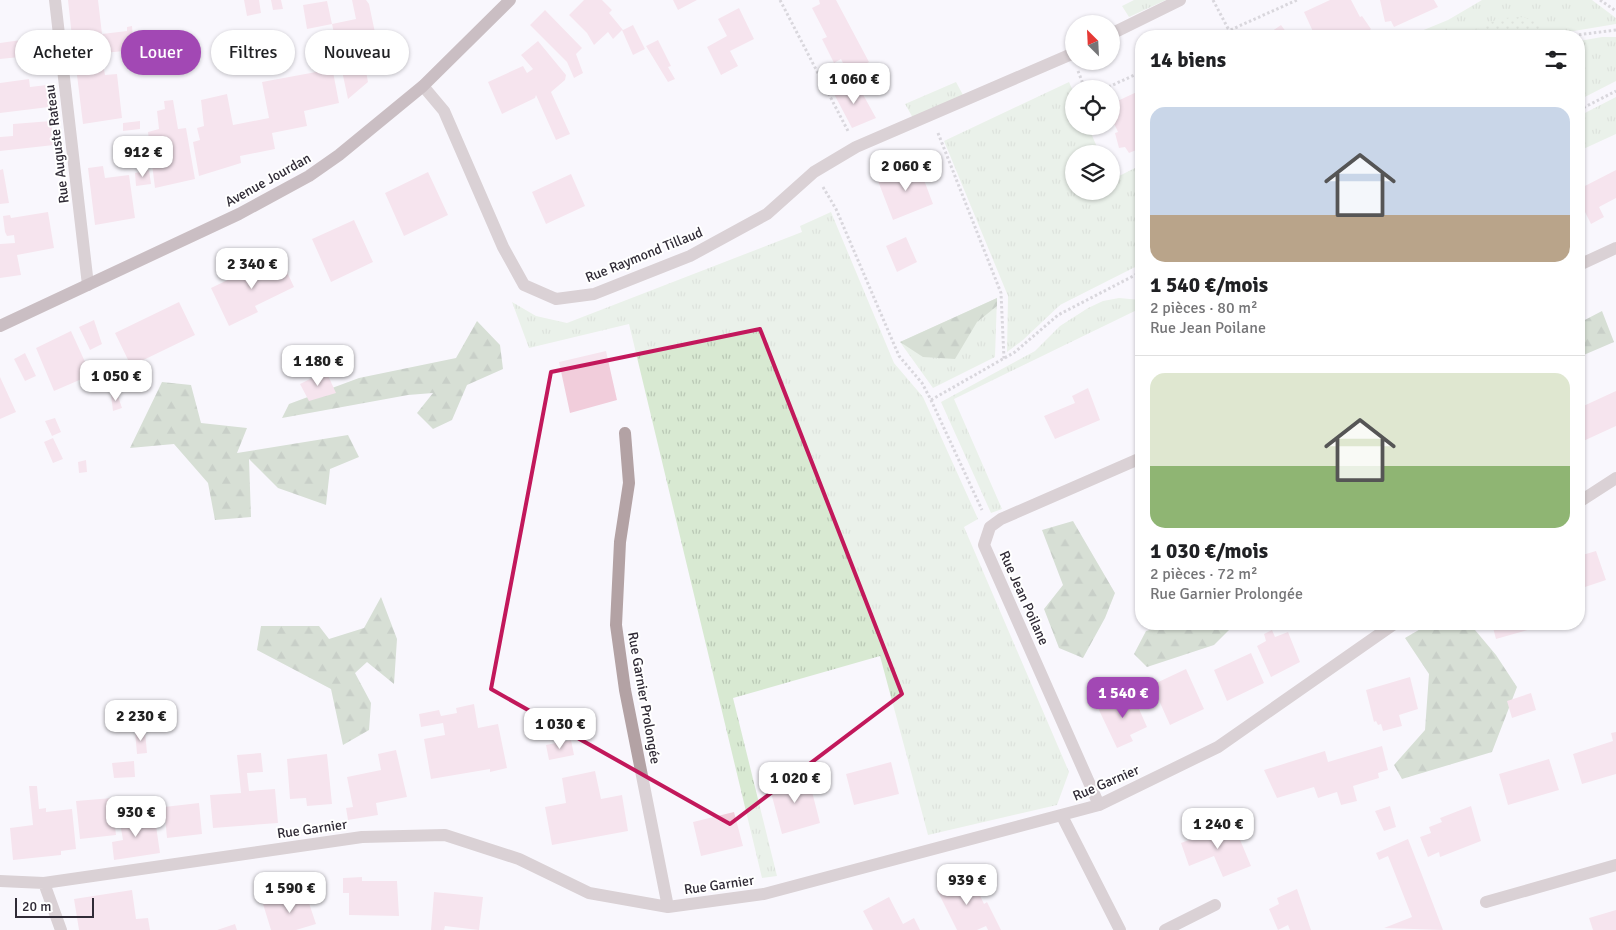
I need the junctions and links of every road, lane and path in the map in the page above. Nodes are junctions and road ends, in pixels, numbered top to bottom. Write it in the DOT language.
graph roads {
  1 [pos="55,0"];
  2 [pos="510,0"];
  3 [pos="780,0"];
  4 [pos="1180,0"];
  5 [pos="1213,0"];
  6 [pos="1297,0"];
  7 [pos="1600,0"];
  8 [pos="1616,11"];
  9 [pos="1120,30"];
  10 [pos="1229,30"];
  11 [pos="1232,30"];
  12 [pos="1616,30"];
  13 [pos="1585,34"];
  14 [pos="1065,57"];
  15 [pos="1077,70"];
  16 [pos="1078,73"];
  17 [pos="1135,75"];
  18 [pos="1070,77"];
  19 [pos="1081,80"];
  20 [pos="1120,82"];
  21 [pos="423,86"];
  22 [pos="1616,91"];
  23 [pos="1585,107"];
  24 [pos="945,130"];
  25 [pos="856,147"];
  26 [pos="814,172"];
  27 [pos="1616,248"];
  28 [pos="1585,262"];
  29 [pos="1135,275"];
  30 [pos="88,285"];
  31 [pos="0,326"];
  32 [pos="1004,359"];
  33 [pos="931,400"];
  34 [pos="624,433"];
  35 [pos="1135,461"];
  36 [pos="1616,478"];
  37 [pos="1585,498"];
  38 [pos="990,527"];
  39 [pos="1385,630"];
  40 [pos="1098,805"];
  41 [pos="1062,816"];
  42 [pos="1616,865"];
  43 [pos="0,881"];
  44 [pos="44,883"];
  45 [pos="1486,902"];
  46 [pos="1215,905"];
  47 [pos="668,907"];
  48 [pos="61,930"];
  49 [pos="1120,930"];
  50 [pos="1165,930"];
  1 -- 30 [label="street, Rue Auguste Rateau"];
  2 -- 21 [label="main road, Avenue Jourdan"];
  3 -- 25 [label="path"];
  4 -- 9 [label="street"];
  5 -- 10 [label="path"];
  6 -- 11 [label="path"];
  7 -- 8 [label="path"];
  12 -- 13 [label="path"];
  14 -- 25 [label="street, Rue Raymond Tillaud"];
  15 -- 16 [label="path"];
  16 -- 18 [label="path"];
  16 -- 19 [label="path"];
  17 -- 20 [label="path"];
  21 -- 26 [label="street, Rue Raymond Tillaud"];
  21 -- 30 [label="main road, Avenue Jourdan"];
  22 -- 23 [label="path"];
  24 -- 32 [label="path"];
  25 -- 26 [label="street, Rue Raymond Tillaud"];
  26 -- 33 [label="path"];
  27 -- 28 [label="street"];
  29 -- 32 [label="path"];
  30 -- 31 [label="main road, Avenue Jourdan"];
  32 -- 33 [label="path"];
  33 -- 38 [label="path"];
  34 -- 47 [label="street, Rue Garnier Prolongée"];
  35 -- 38 [label="street"];
  36 -- 37 [label="street"];
  38 -- 40 [label="street, Rue Jean Poilane"];
  39 -- 40 [label="street, Rue Garnier"];
  40 -- 41 [label="street, Rue Garnier"];
  41 -- 47 [label="street, Rue Garnier"];
  41 -- 49 [label="street"];
  42 -- 45 [label="street"];
  43 -- 44 [label="street, Rue Garnier"];
  44 -- 47 [label="street, Rue Garnier"];
  44 -- 48 [label="street"];
  46 -- 50 [label="street"];
}
